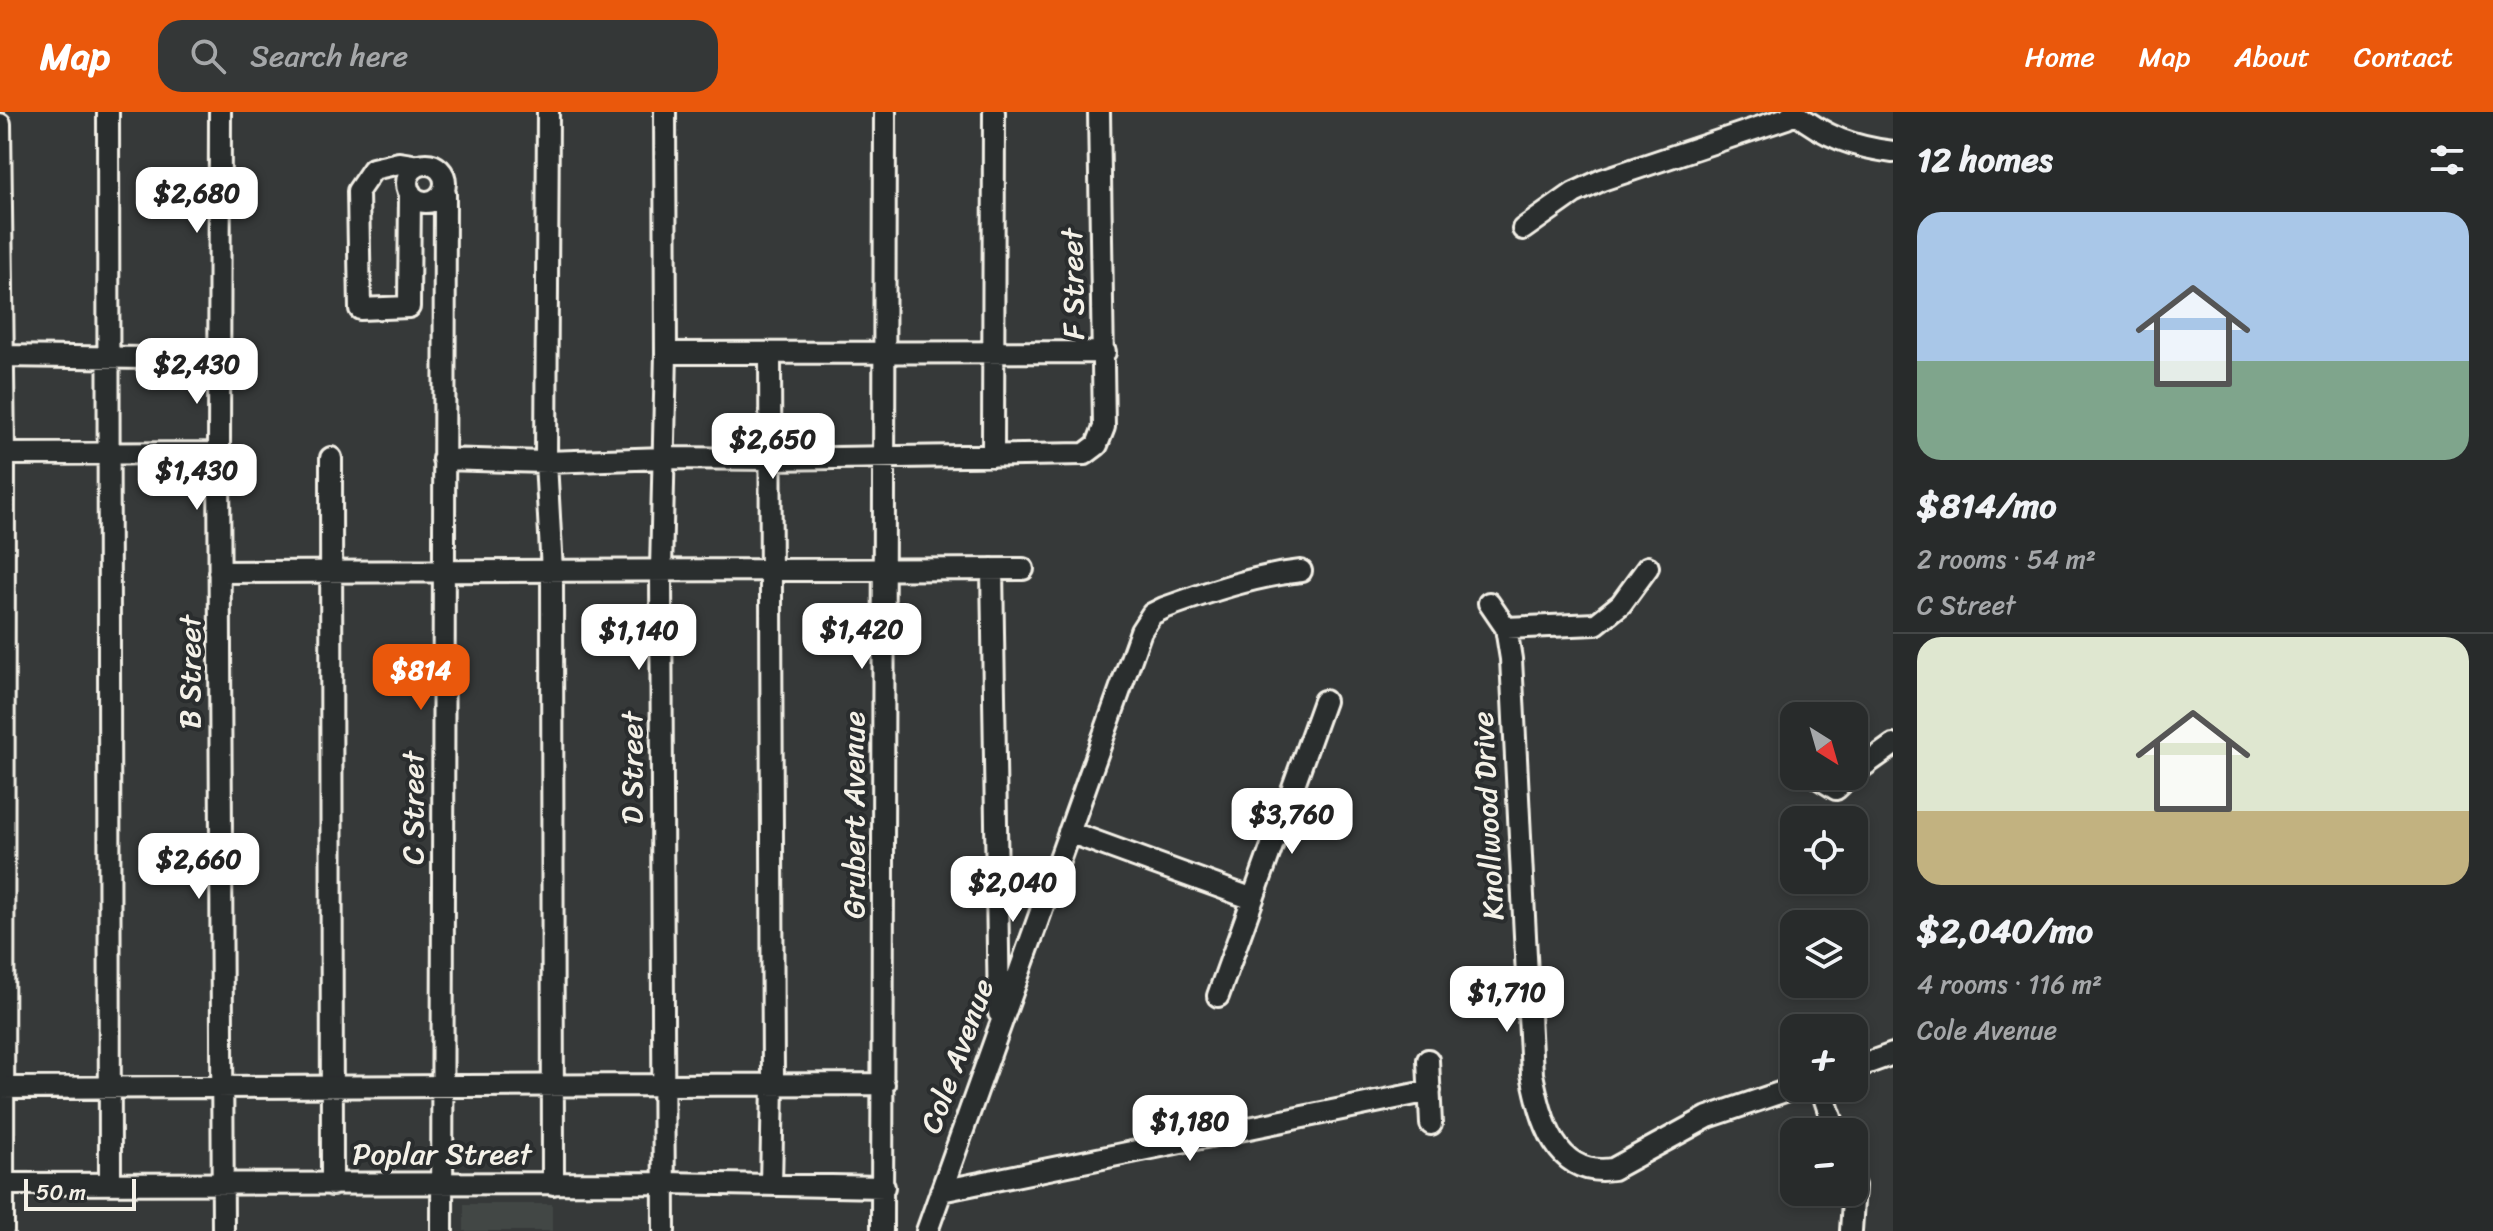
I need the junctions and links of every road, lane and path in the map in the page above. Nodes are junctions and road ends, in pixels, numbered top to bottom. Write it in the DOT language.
graph roads {
  1 [pos="108,112"];
  2 [pos="220,112"];
  3 [pos="548,112"];
  4 [pos="665,112"];
  5 [pos="885,112"];
  6 [pos="994,112"];
  7 [pos="1099,112"];
  8 [pos="1794,112"];
  9 [pos="0,124"];
  10 [pos="1893,152"];
  11 [pos="418,166"];
  12 [pos="410,192"];
  13 [pos="445,193"];
  14 [pos="1523,229"];
  15 [pos="409,307"];
  16 [pos="444,307"];
  17 [pos="1105,352"];
  18 [pos="666,353"];
  19 [pos="993,353"];
  20 [pos="770,354"];
  21 [pos="884,354"];
  22 [pos="1,356"];
  23 [pos="109,357"];
  24 [pos="219,359"];
  25 [pos="109,453"];
  26 [pos="219,453"];
  27 [pos="4,454"];
  28 [pos="885,456"];
  29 [pos="993,456"];
  30 [pos="331,458"];
  31 [pos="665,458"];
  32 [pos="443,459"];
  33 [pos="769,459"];
  34 [pos="546,462"];
  35 [pos="1648,567"];
  36 [pos="884,569"];
  37 [pos="992,569"];
  38 [pos="1023,569"];
  39 [pos="661,570"];
  40 [pos="330,571"];
  41 [pos="443,571"];
  42 [pos="552,571"];
  43 [pos="770,571"];
  44 [pos="1301,571"];
  45 [pos="219,572"];
  46 [pos="1489,603"];
  47 [pos="1506,628"];
  48 [pos="1324,701"];
  49 [pos="1893,745"];
  50 [pos="1868,763"];
  51 [pos="1069,832"];
  52 [pos="1253,899"];
  53 [pos="1218,996"];
  54 [pos="999,1027"];
  55 [pos="1893,1054"];
  56 [pos="1428,1060"];
  57 [pos="1868,1063"];
  58 [pos="773,1083"];
  59 [pos="884,1084"];
  60 [pos="551,1085"];
  61 [pos="663,1085"];
  62 [pos="443,1086"];
  63 [pos="223,1087"];
  64 [pos="332,1087"];
  65 [pos="2,1088"];
  66 [pos="110,1088"];
  67 [pos="1430,1091"];
  68 [pos="1780,1093"];
  69 [pos="1431,1124"];
  70 [pos="664,1183"];
  71 [pos="2,1184"];
  72 [pos="110,1184"];
  73 [pos="223,1184"];
  74 [pos="553,1184"];
  75 [pos="332,1185"];
  76 [pos="443,1185"];
  77 [pos="771,1185"];
  78 [pos="884,1187"];
  79 [pos="941,1191"];
  80 [pos="1853,1206"];
  81 [pos="3,1231"];
  82 [pos="223,1231"];
  83 [pos="442,1231"];
  84 [pos="664,1231"];
  85 [pos="882,1231"];
  86 [pos="927,1231"];
  87 [pos="1851,1231"];
  1 -- 23 [label="street"];
  2 -- 24 [label="street, B Street"];
  3 -- 34 [label="street"];
  4 -- 18 [label="street, D Street"];
  5 -- 21 [label="street, Grubert Avenue"];
  6 -- 19 [label="street"];
  7 -- 17 [label="street, F Street"];
  8 -- 10 [label="street"];
  8 -- 14 [label="street"];
  9 -- 22 [label="street"];
  11 -- 12 [label="street"];
  11 -- 13 [label="street"];
  11 -- 15 [label="street"];
  12 -- 13 [label="street"];
  12 -- 15 [label="street"];
  13 -- 16 [label="street, C Street"];
  15 -- 16 [label="street"];
  16 -- 32 [label="street, C Street"];
  17 -- 19 [label="street"];
  17 -- 29 [label="street, F Street"];
  18 -- 20 [label="street"];
  18 -- 31 [label="street, D Street"];
  19 -- 21 [label="street"];
  19 -- 29 [label="street"];
  20 -- 21 [label="street"];
  20 -- 33 [label="street"];
  21 -- 28 [label="street, Grubert Avenue"];
  22 -- 23 [label="street"];
  22 -- 27 [label="street"];
  23 -- 24 [label="street"];
  23 -- 25 [label="street"];
  24 -- 26 [label="street, B Street"];
  25 -- 26 [label="street"];
  25 -- 27 [label="street"];
  25 -- 66 [label="street"];
  26 -- 45 [label="street, B Street"];
  27 -- 65 [label="street"];
  28 -- 29 [label="street"];
  28 -- 33 [label="street"];
  28 -- 36 [label="street, Grubert Avenue"];
  30 -- 40 [label="street"];
  31 -- 33 [label="street"];
  31 -- 34 [label="street"];
  31 -- 39 [label="street, D Street"];
  32 -- 34 [label="street"];
  32 -- 41 [label="street, C Street"];
  33 -- 43 [label="street"];
  34 -- 42 [label="street"];
  35 -- 47 [label="street"];
  36 -- 37 [label="street"];
  36 -- 43 [label="street"];
  36 -- 59 [label="street, Grubert Avenue"];
  37 -- 38 [label="street"];
  37 -- 54 [label="street"];
  39 -- 42 [label="street"];
  39 -- 43 [label="street"];
  39 -- 61 [label="street, D Street"];
  40 -- 41 [label="street"];
  40 -- 45 [label="street"];
  40 -- 64 [label="street"];
  41 -- 42 [label="street"];
  41 -- 62 [label="street, C Street"];
  42 -- 60 [label="street"];
  43 -- 58 [label="street"];
  44 -- 51 [label="street, Cole Avenue"];
  45 -- 63 [label="street, B Street"];
  46 -- 47 [label="street, Knollwood Drive"];
  47 -- 68 [label="street, Knollwood Drive"];
  48 -- 52 [label="street"];
  49 -- 50 [label="street"];
  51 -- 52 [label="street"];
  51 -- 54 [label="street, Cole Avenue"];
  52 -- 53 [label="street"];
  54 -- 79 [label="street, Cole Avenue"];
  55 -- 57 [label="street"];
  56 -- 67 [label="street"];
  58 -- 59 [label="street"];
  58 -- 61 [label="street"];
  58 -- 77 [label="street"];
  59 -- 78 [label="street, Grubert Avenue"];
  60 -- 61 [label="street"];
  60 -- 62 [label="street"];
  60 -- 74 [label="street"];
  61 -- 70 [label="street, D Street"];
  62 -- 64 [label="street"];
  62 -- 76 [label="street, C Street"];
  63 -- 64 [label="street"];
  63 -- 66 [label="street"];
  63 -- 73 [label="street, B Street"];
  64 -- 75 [label="street"];
  65 -- 66 [label="street"];
  65 -- 71 [label="street"];
  66 -- 72 [label="street"];
  67 -- 69 [label="street"];
  67 -- 79 [label="street"];
  70 -- 74 [label="street, Poplar Street"];
  70 -- 77 [label="street, Poplar Street"];
  70 -- 84 [label="street, D Street"];
  71 -- 72 [label="street, Poplar Street"];
  71 -- 81 [label="street"];
  72 -- 73 [label="street, Poplar Street"];
  73 -- 75 [label="street, Poplar Street"];
  73 -- 82 [label="street, B Street"];
  74 -- 76 [label="street, Poplar Street"];
  75 -- 76 [label="street, Poplar Street"];
  76 -- 83 [label="street, C Street"];
  77 -- 78 [label="street, Poplar Street"];
  78 -- 85 [label="street, Grubert Avenue"];
  79 -- 86 [label="street, Cole Avenue"];
  80 -- 87 [label="street"];
}
